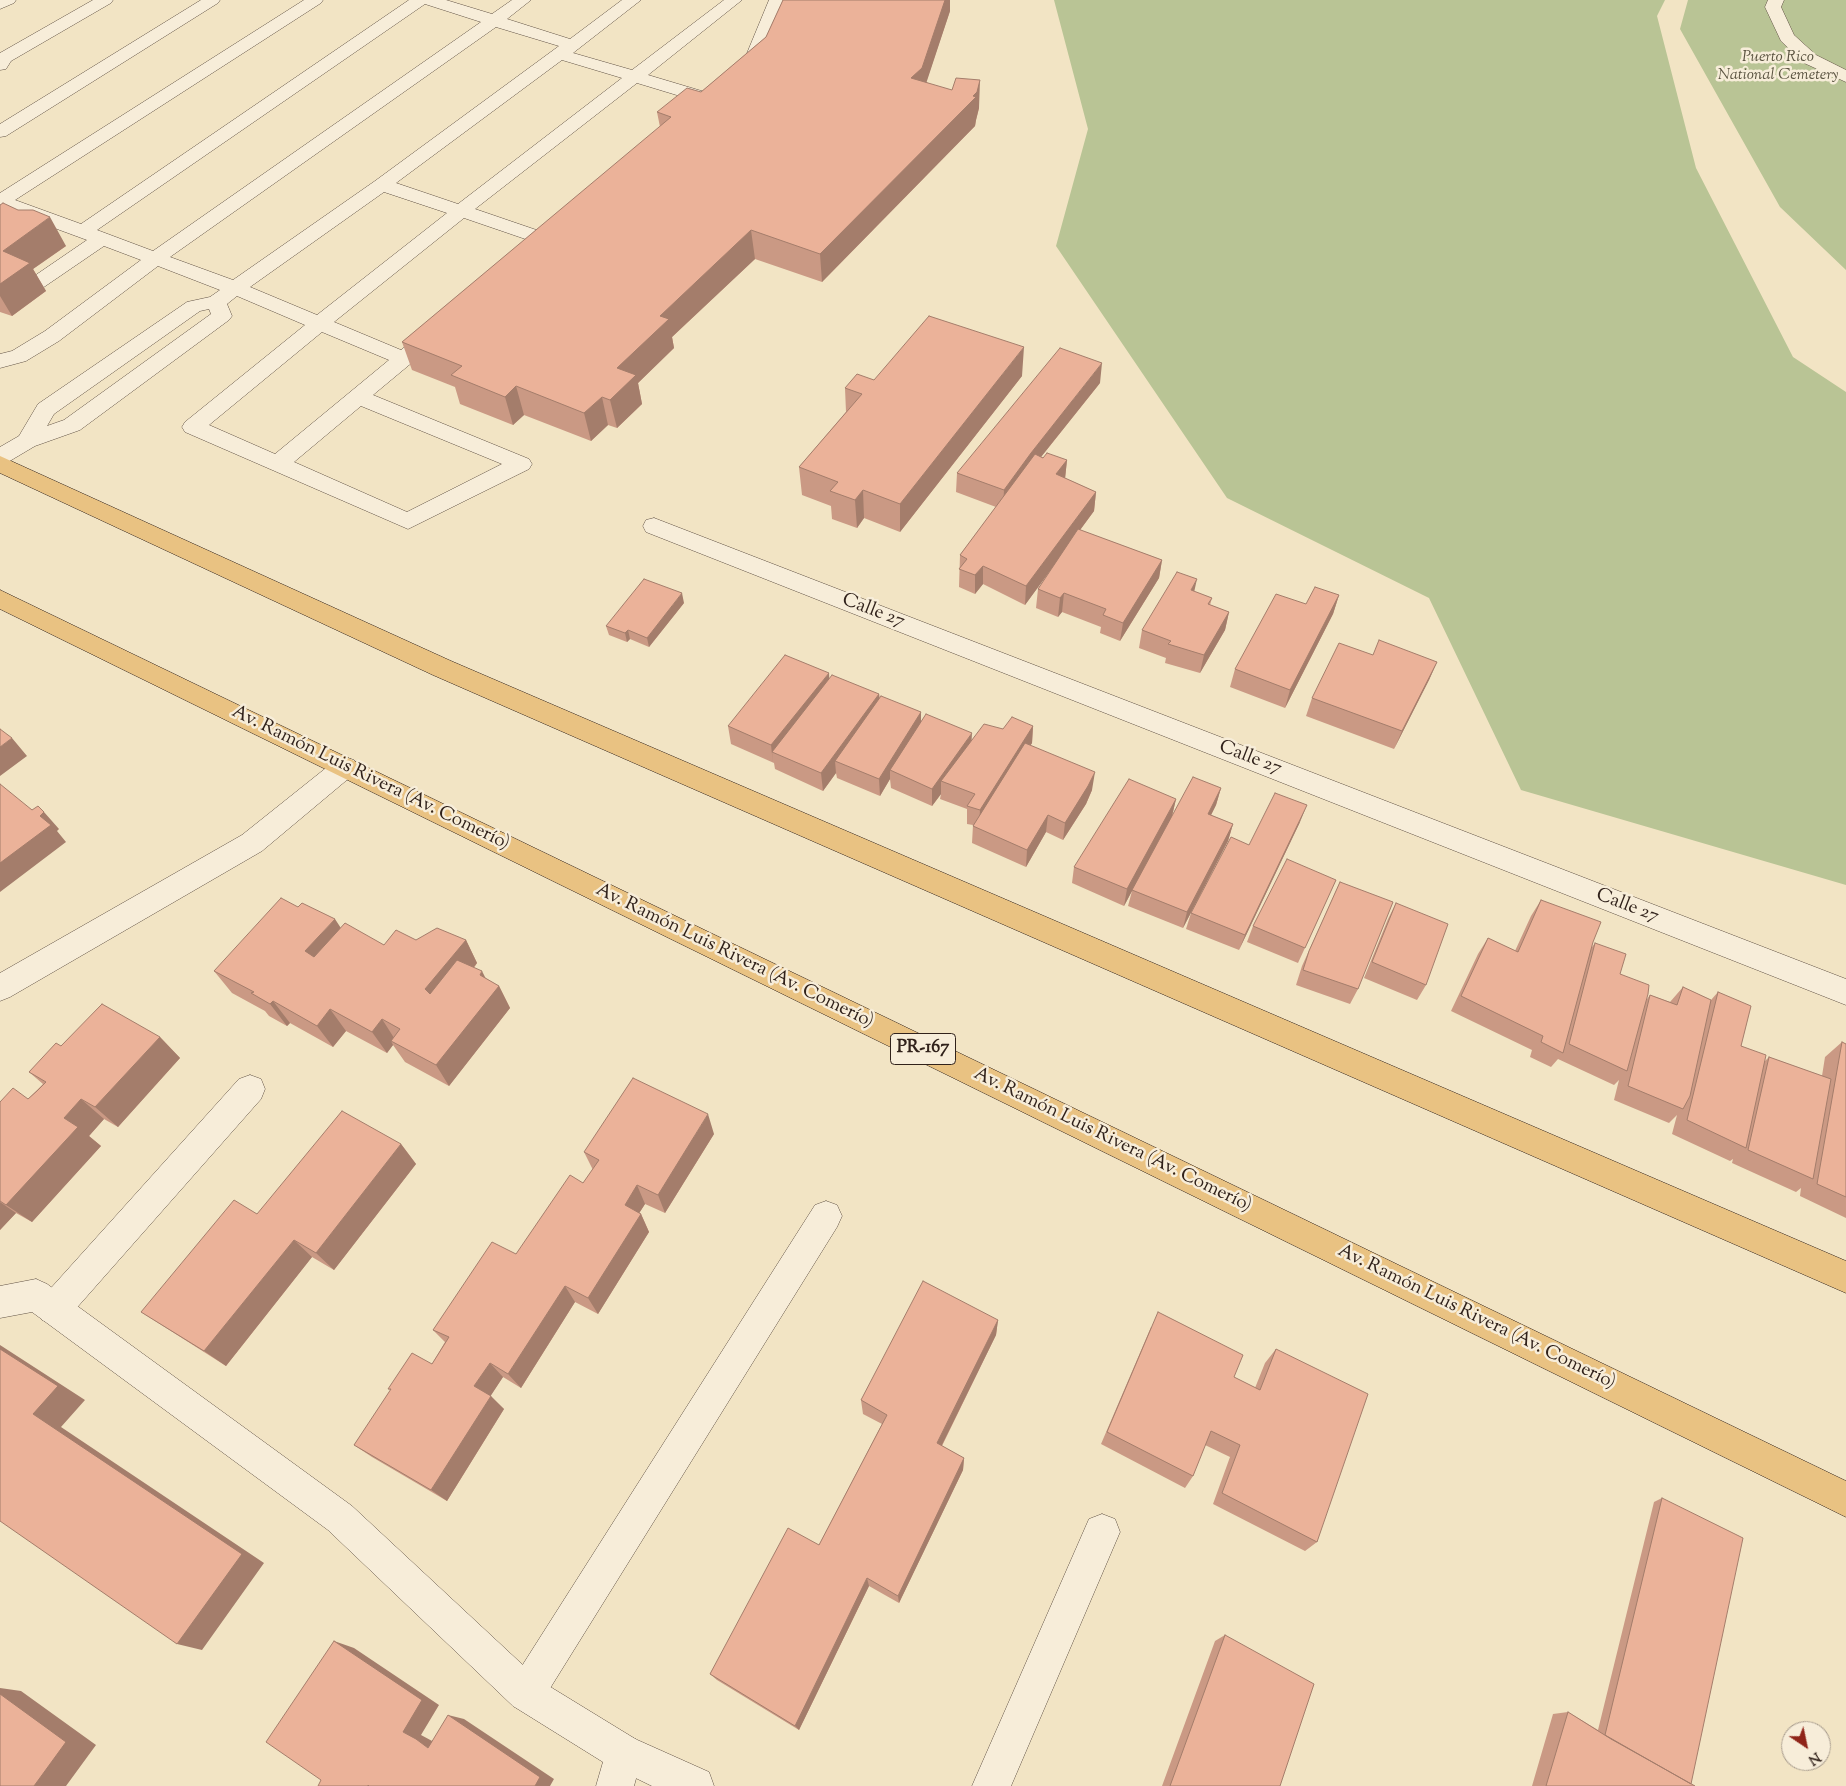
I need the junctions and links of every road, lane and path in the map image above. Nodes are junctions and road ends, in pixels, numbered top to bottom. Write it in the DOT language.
graph roads {
  1 [pos="8,0"];
  2 [pos="105,0"];
  3 [pos="212,0"];
  4 [pos="315,0"];
  5 [pos="420,0"];
  6 [pos="429,0"];
  7 [pos="523,0"];
  8 [pos="633,0"];
  9 [pos="734,0"];
  10 [pos="777,0"];
  11 [pos="1776,0"];
  12 [pos="0,4"];
  13 [pos="495,21"];
  14 [pos="566,49"];
  15 [pos="1,60"];
  16 [pos="634,76"];
  17 [pos="1846,77"];
  18 [pos="708,99"];
  19 [pos="694,111"];
  20 [pos="0,132"];
  21 [pos="382,185"];
  22 [pos="0,201"];
  23 [pos="461,211"];
  24 [pos="559,226"];
  25 [pos="82,232"];
  26 [pos="101,239"];
  27 [pos="544,239"];
  28 [pos="530,252"];
  29 [pos="155,259"];
  30 [pos="34,285"];
  31 [pos="235,288"];
  32 [pos="216,302"];
  33 [pos="448,321"];
  34 [pos="319,324"];
  35 [pos="404,359"];
  36 [pos="0,361"];
  37 [pos="358,397"];
  38 [pos="27,441"];
  39 [pos="0,457"];
  40 [pos="279,463"];
  41 [pos="0,464"];
  42 [pos="654,526"];
  43 [pos="0,599"];
  44 [pos="345,767"];
  45 [pos="0,988"];
  46 [pos="1846,992"];
  47 [pos="250,1089"];
  48 [pos="826,1216"];
  49 [pos="1846,1277"];
  50 [pos="0,1302"];
  51 [pos="54,1309"];
  52 [pos="1846,1499"];
  53 [pos="1102,1532"];
  54 [pos="526,1693"];
  55 [pos="620,1769"];
  56 [pos="695,1786"];
  57 [pos="991,1786"];
  1 -- 12 [label="street"];
  2 -- 15 [label="street"];
  3 -- 20 [label="street"];
  4 -- 22 [label="street"];
  5 -- 25 [label="street"];
  6 -- 13 [label="street"];
  7 -- 13 [label="street"];
  8 -- 14 [label="street"];
  9 -- 16 [label="street"];
  10 -- 18 [label="street"];
  11 -- 17 [label="street"];
  13 -- 14 [label="street"];
  13 -- 29 [label="street"];
  14 -- 16 [label="street"];
  14 -- 21 [label="street"];
  16 -- 18 [label="street"];
  16 -- 23 [label="street"];
  18 -- 19 [label="street"];
  21 -- 23 [label="street"];
  21 -- 31 [label="street"];
  22 -- 25 [label="street"];
  23 -- 27 [label="street"];
  23 -- 34 [label="street"];
  24 -- 27 [label="street"];
  25 -- 26 [label="street"];
  26 -- 29 [label="street"];
  26 -- 30 [label="street"];
  27 -- 28 [label="street"];
  29 -- 31 [label="street"];
  29 -- 36 [label="street"];
  31 -- 32 [label="street"];
  31 -- 34 [label="street"];
  32 -- 38 [label="street"];
  32 -- 38 [label="street"];
  33 -- 35 [label="street"];
  34 -- 35 [label="street"];
  34 -- 40 [label="street"];
  35 -- 37 [label="street"];
  37 -- 40 [label="street"];
  37 -- 40 [label="street"];
  38 -- 39 [label="street"];
  41 -- 49 [label="main road"];
  42 -- 46 [label="street, Calle 27"];
  43 -- 44 [label="main road, Av. Ramón Luis Rivera (Av. Comerío) / PR-167"];
  44 -- 45 [label="street"];
  44 -- 52 [label="main road, Av. Ramón Luis Rivera (Av. Comerío) / PR-167"];
  47 -- 51 [label="street"];
  48 -- 54 [label="street"];
  50 -- 51 [label="street"];
  51 -- 54 [label="street"];
  53 -- 57 [label="street"];
  54 -- 55 [label="street"];
  55 -- 56 [label="street"];
}
